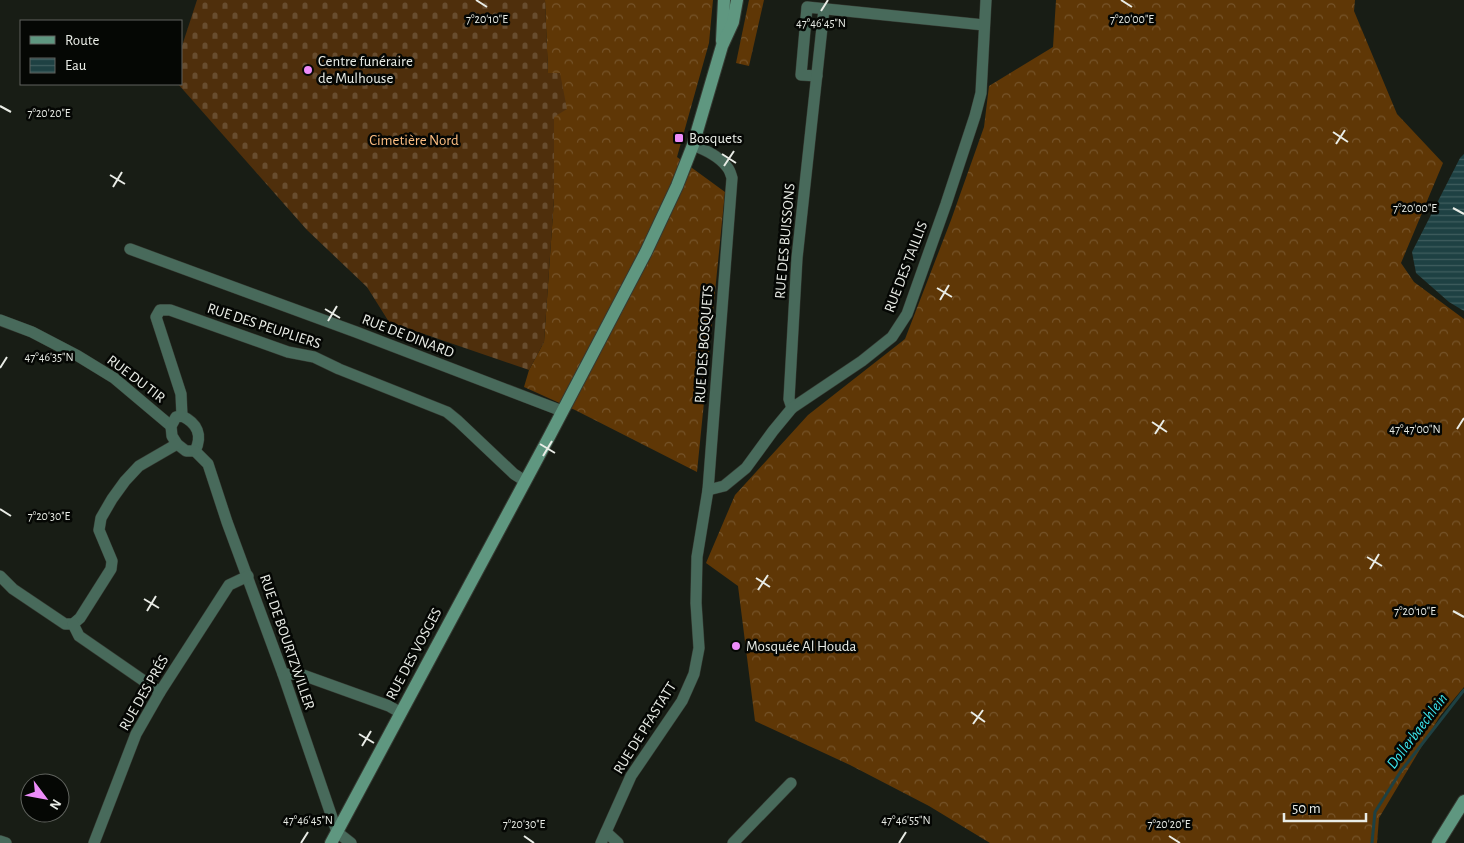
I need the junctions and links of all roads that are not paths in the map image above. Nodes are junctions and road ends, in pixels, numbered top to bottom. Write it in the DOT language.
graph roads {
  1 [pos="724,0"];
  2 [pos="737,0"];
  3 [pos="986,0"];
  4 [pos="824,9"];
  5 [pos="984,25"];
  6 [pos="722,46"];
  7 [pos="818,76"];
  8 [pos="693,145"];
  9 [pos="130,249"];
  10 [pos="0,320"];
  11 [pos="792,408"];
  12 [pos="562,412"];
  13 [pos="182,416"];
  14 [pos="171,426"];
  15 [pos="177,444"];
  16 [pos="195,450"];
  17 [pos="525,481"];
  18 [pos="708,490"];
  19 [pos="697,564"];
  20 [pos="0,576"];
  21 [pos="248,576"];
  22 [pos="73,624"];
  23 [pos="283,674"];
  24 [pos="160,692"];
  25 [pos="401,713"];
  26 [pos="791,783"];
  27 [pos="1464,801"];
  28 [pos="334,837"];
  29 [pos="603,838"];
  30 [pos="0,841"];
  31 [pos="6,843"];
  32 [pos="94,843"];
  33 [pos="351,843"];
  34 [pos="618,843"];
  35 [pos="733,843"];
  36 [pos="1438,843"];
  1 -- 6 [label="main road"];
  2 -- 6 [label="main road"];
  3 -- 5 [label="street, RUE DES TAILLIS"];
  4 -- 5 [label="street"];
  4 -- 7 [label="street, RUE DES BUISSONS"];
  4 -- 7 [label="street"];
  5 -- 11 [label="street, RUE DES TAILLIS"];
  6 -- 8 [label="main road, RUE DES VOSGES"];
  7 -- 11 [label="street, RUE DES BUISSONS"];
  8 -- 12 [label="main road, RUE DES VOSGES"];
  8 -- 18 [label="street, RUE DES BOSQUETS"];
  9 -- 12 [label="street, RUE DE DINARD"];
  10 -- 14 [label="street, RUE DU TIR"];
  11 -- 18 [label="street, RUE DES TAILLIS"];
  12 -- 17 [label="main road, RUE DES VOSGES"];
  13 -- 14 [label="street"];
  13 -- 16 [label="street"];
  13 -- 17 [label="street, RUE DES PEUPLIERS"];
  14 -- 15 [label="street"];
  15 -- 16 [label="street"];
  15 -- 22 [label="street"];
  16 -- 21 [label="street, RUE DE BOURTZWILLER"];
  17 -- 25 [label="main road, RUE DES VOSGES"];
  18 -- 19 [label="street, RUE DES BOSQUETS"];
  19 -- 29 [label="street, RUE DE PFASTATT"];
  20 -- 22 [label="street"];
  21 -- 23 [label="street, RUE DE BOURTZWILLER"];
  21 -- 24 [label="street, RUE DES PRÉS"];
  22 -- 24 [label="street"];
  23 -- 25 [label="street"];
  23 -- 28 [label="street, RUE DE BOURTZWILLER"];
  24 -- 32 [label="street, RUE DES PRÉS"];
  25 -- 28 [label="main road, RUE DES VOSGES"];
  26 -- 35 [label="street"];
  27 -- 36 [label="main road"];
  28 -- 33 [label="street"];
  29 -- 34 [label="street"];
  30 -- 31 [label="street"];
}
